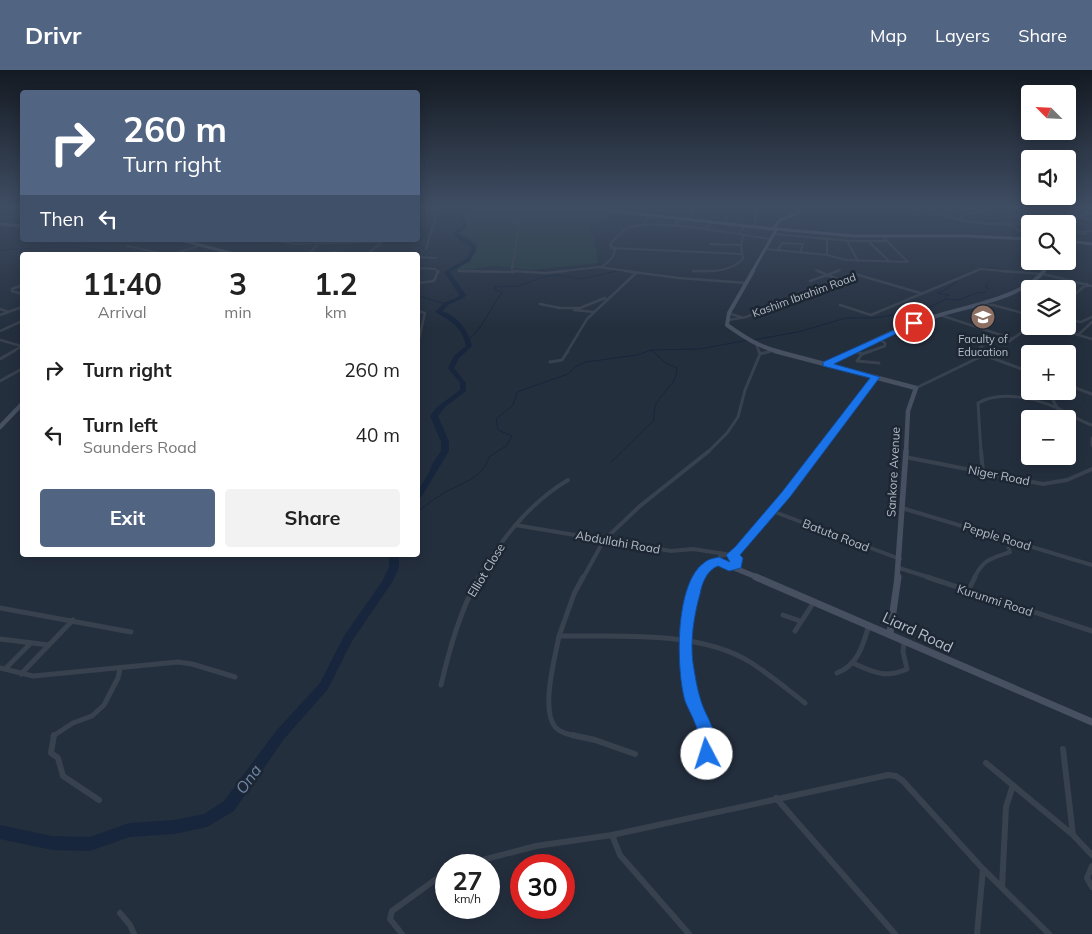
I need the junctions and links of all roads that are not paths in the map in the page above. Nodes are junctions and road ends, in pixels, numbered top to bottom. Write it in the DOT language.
graph roads {
  1 [pos="132,247"];
  2 [pos="195,247"];
  3 [pos="206,247"];
  4 [pos="517,247"];
  5 [pos="741,247"];
  6 [pos="780,247"];
  7 [pos="802,247"];
  8 [pos="827,247"];
  9 [pos="850,247"];
  10 [pos="875,247"];
  11 [pos="893,247"];
  12 [pos="612,248"];
  13 [pos="766,249"];
  14 [pos="778,250"];
  15 [pos="149,252"];
  16 [pos="179,252"];
  17 [pos="225,252"];
  18 [pos="800,253"];
  19 [pos="742,254"];
  20 [pos="827,255"];
  21 [pos="420,257"];
  22 [pos="436,258"];
  23 [pos="858,261"];
  24 [pos="890,262"];
  25 [pos="602,267"];
  26 [pos="420,268"];
  27 [pos="816,270"];
  28 [pos="840,270"];
  29 [pos="1046,270"];
  30 [pos="459,271"];
  31 [pos="693,271"];
  32 [pos="514,272"];
  33 [pos="637,272"];
  34 [pos="827,274"];
  35 [pos="1043,274"];
  36 [pos="840,280"];
  37 [pos="810,281"];
  38 [pos="420,283"];
  39 [pos="747,283"];
  40 [pos="1087,284"];
  41 [pos="1092,286"];
  42 [pos="20,287"];
  43 [pos="20,293"];
  44 [pos="920,293"];
  45 [pos="1076,293"];
  46 [pos="610,296"];
  47 [pos="540,304"];
  48 [pos="840,304"];
  49 [pos="977,305"];
  50 [pos="20,308"];
  51 [pos="558,308"];
  52 [pos="0,309"];
  53 [pos="420,311"];
  54 [pos="9,312"];
  55 [pos="594,312"];
  56 [pos="731,312"];
  57 [pos="1021,313"];
  58 [pos="938,314"];
  59 [pos="0,315"];
  60 [pos="746,317"];
  61 [pos="1092,317"];
  62 [pos="729,320"];
  63 [pos="1076,321"];
  64 [pos="20,322"];
  65 [pos="1092,322"];
  66 [pos="731,327"];
  67 [pos="0,331"];
  68 [pos="1021,333"];
  69 [pos="420,334"];
  70 [pos="1078,335"];
  71 [pos="1092,339"];
  72 [pos="0,340"];
  73 [pos="880,340"];
  74 [pos="1012,340"];
  75 [pos="1005,344"];
  76 [pos="20,345"];
  77 [pos="757,346"];
  78 [pos="20,347"];
  79 [pos="765,348"];
  80 [pos="773,350"];
  81 [pos="854,351"];
  82 [pos="759,353"];
  83 [pos="961,353"];
  84 [pos="862,354"];
  85 [pos="985,354"];
  86 [pos="0,359"];
  87 [pos="550,362"];
  88 [pos="879,363"];
  89 [pos="826,364"];
  90 [pos="1021,368"];
  91 [pos="20,370"];
  92 [pos="876,377"];
  93 [pos="0,381"];
  94 [pos="916,388"];
  95 [pos="1076,388"];
  96 [pos="1092,394"];
  97 [pos="1053,400"];
  98 [pos="1058,409"];
  99 [pos="20,410"];
  100 [pos="1092,425"];
  101 [pos="0,427"];
  102 [pos="1092,438"];
  103 [pos="1092,445"];
  104 [pos="905,457"];
  105 [pos="1092,469"];
  106 [pos="983,472"];
  107 [pos="568,480"];
  108 [pos="902,508"];
  109 [pos="772,511"];
  110 [pos="515,525"];
  111 [pos="1006,539"];
  112 [pos="604,540"];
  113 [pos="713,552"];
  114 [pos="725,554"];
  115 [pos="732,555"];
  116 [pos="719,559"];
  117 [pos="900,559"];
  118 [pos="1092,565"];
  119 [pos="732,566"];
  120 [pos="899,568"];
  121 [pos="968,592"];
  122 [pos="814,602"];
  123 [pos="0,608"];
  124 [pos="783,615"];
  125 [pos="74,620"];
  126 [pos="800,621"];
  127 [pos="869,625"];
  128 [pos="795,630"];
  129 [pos="1092,631"];
  130 [pos="131,632"];
  131 [pos="890,634"];
  132 [pos="559,636"];
  133 [pos="0,639"];
  134 [pos="685,640"];
  135 [pos="904,640"];
  136 [pos="31,643"];
  137 [pos="49,645"];
  138 [pos="853,663"];
  139 [pos="2,668"];
  140 [pos="120,669"];
  141 [pos="837,673"];
  142 [pos="21,674"];
  143 [pos="235,677"];
  144 [pos="441,685"];
  145 [pos="805,703"];
  146 [pos="1092,722"];
  147 [pos="1063,749"];
  148 [pos="635,754"];
  149 [pos="705,763"];
  150 [pos="986,763"];
  151 [pos="1013,785"];
  152 [pos="776,798"];
  153 [pos="99,800"];
  154 [pos="612,835"];
  155 [pos="1073,835"];
  156 [pos="500,854"];
  157 [pos="1092,855"];
  158 [pos="1092,866"];
  159 [pos="983,869"];
  160 [pos="435,879"];
  161 [pos="1092,887"];
  162 [pos="1002,888"];
  163 [pos="120,913"];
  164 [pos="134,934"];
  165 [pos="402,934"];
  166 [pos="688,934"];
  167 [pos="895,934"];
  168 [pos="977,934"];
  169 [pos="1050,934"];
  1 -- 15 [label="street"];
  2 -- 16 [label="street"];
  3 -- 17 [label="street"];
  4 -- 32 [label="street"];
  5 -- 19 [label="street"];
  6 -- 14 [label="street"];
  7 -- 18 [label="street"];
  8 -- 20 [label="street"];
  9 -- 23 [label="street"];
  10 -- 24 [label="street"];
  11 -- 24 [label="street"];
  12 -- 19 [label="street"];
  12 -- 25 [label="street"];
  13 -- 14 [label="street"];
  13 -- 39 [label="street"];
  14 -- 18 [label="street"];
  18 -- 20 [label="street"];
  19 -- 31 [label="street"];
  20 -- 23 [label="street"];
  21 -- 22 [label="street"];
  23 -- 24 [label="street"];
  25 -- 32 [label="street"];
  25 -- 33 [label="street"];
  26 -- 38 [label="street"];
  27 -- 34 [label="street"];
  28 -- 34 [label="street"];
  29 -- 35 [label="street"];
  30 -- 32 [label="street"];
  33 -- 39 [label="street"];
  33 -- 46 [label="street"];
  34 -- 36 [label="street"];
  34 -- 37 [label="street"];
  35 -- 40 [label="street"];
  35 -- 44 [label="street"];
  35 -- 49 [label="street"];
  36 -- 44 [label="street, Kashim Ibrahim Road"];
  36 -- 60 [label="street, Kashim Ibrahim Road"];
  39 -- 56 [label="street"];
  40 -- 41 [label="street"];
  40 -- 45 [label="street"];
  42 -- 43 [label="street"];
  44 -- 48 [label="street"];
  46 -- 51 [label="street"];
  46 -- 55 [label="street"];
  47 -- 51 [label="street"];
  49 -- 57 [label="street"];
  49 -- 58 [label="street"];
  50 -- 54 [label="street"];
  51 -- 55 [label="street"];
  52 -- 54 [label="street"];
  53 -- 69 [label="street"];
  54 -- 59 [label="street"];
  55 -- 87 [label="street"];
  56 -- 60 [label="street, Kashim Ibrahim Road"];
  56 -- 62 [label="street"];
  56 -- 66 [label="street"];
  58 -- 73 [label="street"];
  58 -- 74 [label="street"];
  60 -- 62 [label="street, Kashim Ibrahim Road"];
  61 -- 63 [label="street"];
  62 -- 66 [label="street"];
  64 -- 67 [label="street"];
  65 -- 70 [label="street"];
  66 -- 77 [label="street"];
  68 -- 74 [label="street"];
  70 -- 71 [label="street"];
  72 -- 76 [label="street"];
  73 -- 81 [label="street"];
  73 -- 84 [label="street"];
  74 -- 75 [label="street"];
  74 -- 85 [label="street"];
  77 -- 79 [label="street"];
  77 -- 82 [label="street"];
  78 -- 86 [label="street"];
  79 -- 80 [label="street"];
  79 -- 82 [label="street"];
  80 -- 82 [label="street"];
  80 -- 89 [label="street"];
  81 -- 84 [label="street"];
  81 -- 89 [label="street"];
  82 -- 112 [label="street"];
  83 -- 85 [label="street"];
  84 -- 88 [label="street"];
  85 -- 90 [label="street"];
  85 -- 94 [label="street"];
  89 -- 92 [label="street"];
  91 -- 93 [label="street"];
  92 -- 94 [label="street"];
  92 -- 109 [label="street"];
  94 -- 104 [label="street, Sankore Avenue"];
  95 -- 96 [label="street"];
  97 -- 98 [label="street"];
  98 -- 100 [label="street"];
  98 -- 106 [label="street"];
  99 -- 101 [label="street"];
  102 -- 103 [label="street"];
  104 -- 106 [label="street, Niger Road"];
  104 -- 108 [label="street, Sankore Avenue"];
  105 -- 106 [label="street, Niger Road"];
  107 -- 110 [label="street, Elliot Close"];
  108 -- 111 [label="street, Pepple Road"];
  108 -- 117 [label="street, Sankore Avenue"];
  109 -- 115 [label="street"];
  109 -- 117 [label="street, Batuta Road"];
  110 -- 112 [label="street, Abdullahi Road"];
  110 -- 144 [label="street, Elliot Close"];
  111 -- 118 [label="street, Pepple Road"];
  111 -- 121 [label="street"];
  112 -- 113 [label="street, Abdullahi Road"];
  112 -- 132 [label="street"];
  113 -- 114 [label="street, Abdullahi Road"];
  113 -- 116 [label="street"];
  114 -- 115 [label="street, Abdullahi Road"];
  114 -- 116 [label="street"];
  115 -- 119 [label="street"];
  116 -- 119 [label="street"];
  116 -- 134 [label="street"];
  117 -- 120 [label="street, Sankore Avenue"];
  119 -- 122 [label="street, Liard Road"];
  120 -- 121 [label="street, Kurunmi Road"];
  120 -- 131 [label="street, Sankore Avenue"];
  121 -- 129 [label="street, Kurunmi Road"];
  122 -- 126 [label="street"];
  122 -- 127 [label="street, Liard Road"];
  123 -- 125 [label="street"];
  124 -- 126 [label="street"];
  125 -- 130 [label="street"];
  125 -- 137 [label="street"];
  126 -- 128 [label="street"];
  127 -- 131 [label="street, Liard Road"];
  127 -- 138 [label="street"];
  131 -- 135 [label="street, Liard Road"];
  132 -- 134 [label="street"];
  132 -- 148 [label="street"];
  133 -- 136 [label="street"];
  134 -- 145 [label="street"];
  134 -- 149 [label="street"];
  135 -- 138 [label="street"];
  135 -- 146 [label="street, Liard Road"];
  136 -- 137 [label="street"];
  136 -- 139 [label="street"];
  137 -- 142 [label="street"];
  138 -- 141 [label="street"];
  139 -- 142 [label="street"];
  140 -- 142 [label="street"];
  140 -- 143 [label="street"];
  140 -- 153 [label="street"];
  147 -- 155 [label="street"];
  150 -- 151 [label="street"];
  151 -- 155 [label="street"];
  151 -- 162 [label="street"];
  152 -- 154 [label="street"];
  152 -- 159 [label="street"];
  152 -- 167 [label="street"];
  154 -- 156 [label="street"];
  154 -- 166 [label="street"];
  155 -- 157 [label="street"];
  158 -- 161 [label="street"];
  159 -- 162 [label="street"];
  159 -- 168 [label="street"];
  160 -- 165 [label="street"];
  162 -- 169 [label="street"];
  163 -- 164 [label="street"];
}
